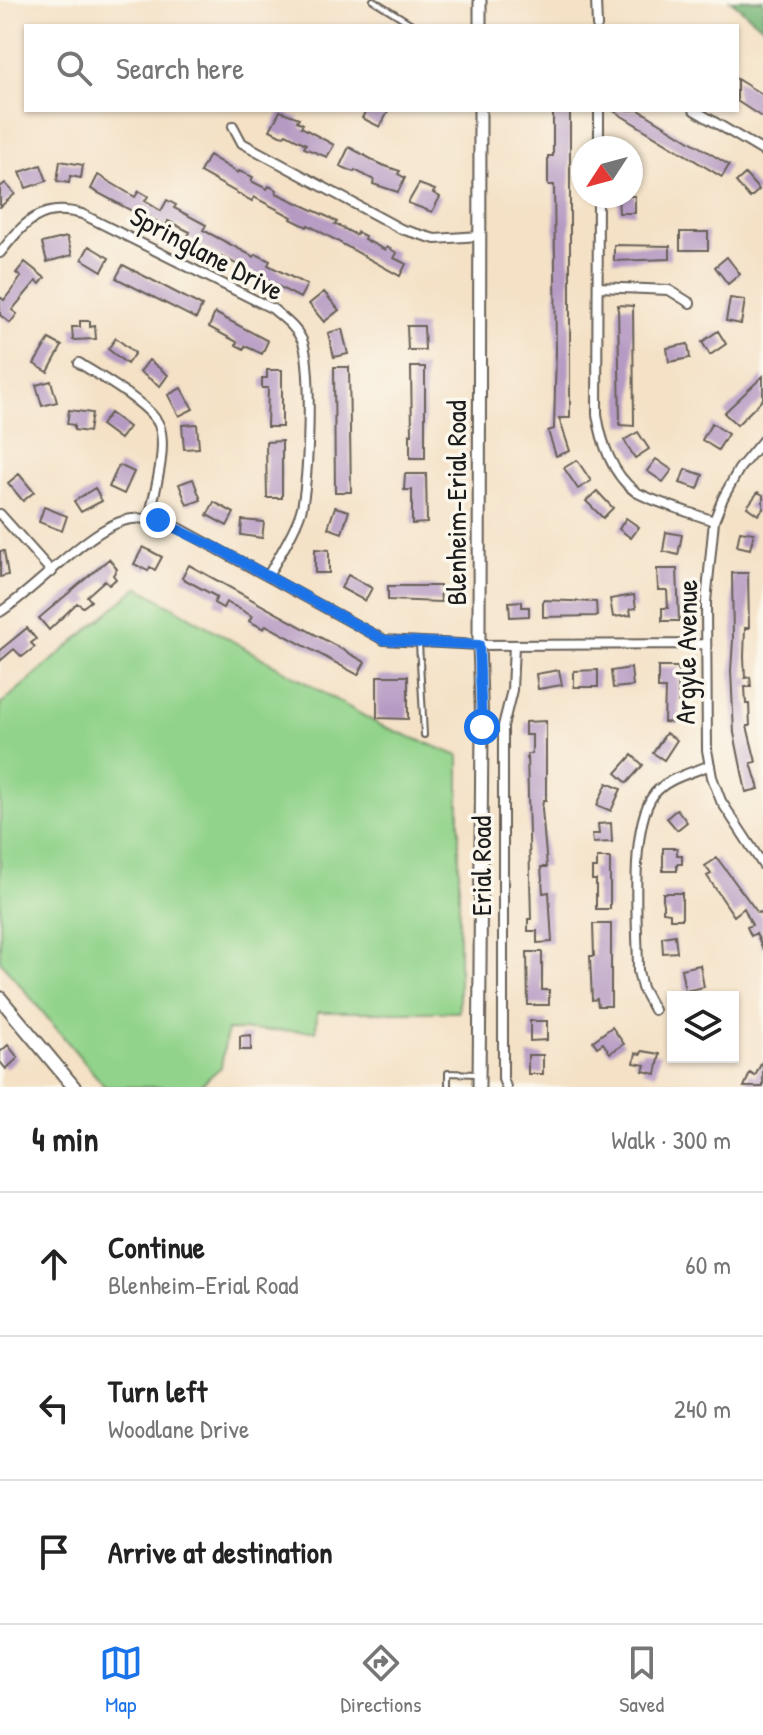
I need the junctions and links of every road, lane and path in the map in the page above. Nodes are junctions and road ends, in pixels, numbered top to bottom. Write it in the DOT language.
graph roads {
  1 [pos="373,0"];
  2 [pos="480,0"];
  3 [pos="596,0"];
  4 [pos="412,24"];
  5 [pos="480,24"];
  6 [pos="597,24"];
  7 [pos="480,112"];
  8 [pos="599,112"];
  9 [pos="697,112"];
  10 [pos="233,126"];
  11 [pos="599,136"];
  12 [pos="763,151"];
  13 [pos="598,208"];
  14 [pos="480,236"];
  15 [pos="0,253"];
  16 [pos="598,287"];
  17 [pos="690,303"];
  18 [pos="79,363"];
  19 [pos="763,440"];
  20 [pos="0,514"];
  21 [pos="149,519"];
  22 [pos="714,521"];
  23 [pos="52,572"];
  24 [pos="268,576"];
  25 [pos="0,612"];
  26 [pos="419,643"];
  27 [pos="706,644"];
  28 [pos="479,645"];
  29 [pos="514,645"];
  30 [pos="424,735"];
  31 [pos="710,765"];
  32 [pos="763,865"];
  33 [pos="0,998"];
  34 [pos="654,1010"];
  35 [pos="479,1074"];
  36 [pos="74,1087"];
  37 [pos="448,1087"];
  38 [pos="479,1087"];
  39 [pos="506,1087"];
  1 -- 4 [label="lane"];
  2 -- 5 [label="main road"];
  3 -- 6 [label="street"];
  7 -- 14 [label="main road, Blenheim-Erial Road"];
  8 -- 11 [label="street"];
  9 -- 12 [label="street"];
  10 -- 14 [label="street"];
  13 -- 16 [label="street"];
  14 -- 28 [label="main road, Blenheim-Erial Road"];
  15 -- 24 [label="street, Springlane Drive"];
  16 -- 17 [label="street"];
  16 -- 22 [label="street"];
  18 -- 21 [label="street"];
  19 -- 22 [label="street, Argyle Avenue"];
  20 -- 23 [label="street"];
  21 -- 23 [label="street"];
  21 -- 24 [label="street"];
  22 -- 27 [label="street, Argyle Avenue"];
  23 -- 25 [label="street"];
  24 -- 26 [label="street"];
  26 -- 28 [label="street"];
  26 -- 30 [label="lane"];
  27 -- 29 [label="street"];
  27 -- 31 [label="street, Argyle Avenue"];
  28 -- 29 [label="street"];
  28 -- 35 [label="main road, Blenheim-Erial Road"];
  29 -- 39 [label="street, Erial Road"];
  31 -- 32 [label="street, Argyle Avenue"];
  31 -- 34 [label="street"];
  33 -- 36 [label="main road"];
  35 -- 37 [label="lane"];
  35 -- 38 [label="main road, Blenheim-Erial Road"];
}
